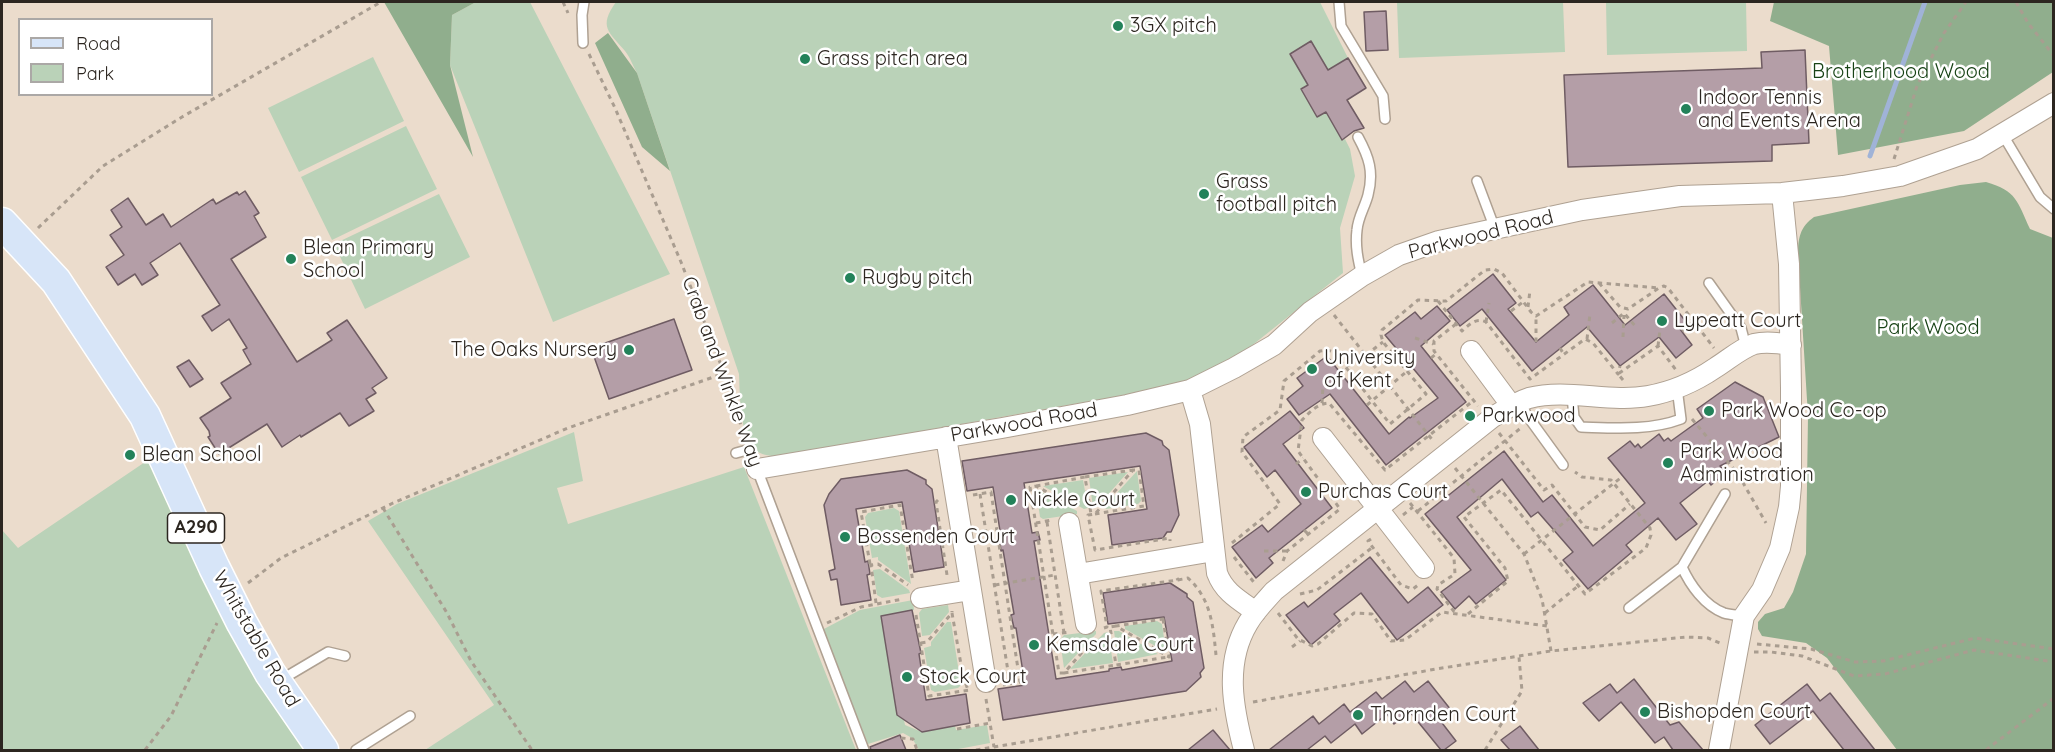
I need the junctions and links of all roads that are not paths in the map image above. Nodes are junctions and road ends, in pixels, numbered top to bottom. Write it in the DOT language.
graph roads {
  1 [pos="584,2"];
  2 [pos="1339,2"];
  3 [pos="583,43"];
  4 [pos="2054,103"];
  5 [pos="1385,119"];
  6 [pos="2003,135"];
  7 [pos="1358,137"];
  8 [pos="1477,182"];
  9 [pos="1782,193"];
  10 [pos="2054,209"];
  11 [pos="1495,229"];
  12 [pos="12,233"];
  13 [pos="1362,276"];
  14 [pos="1709,283"];
  15 [pos="1791,345"];
  16 [pos="1746,347"];
  17 [pos="1471,351"];
  18 [pos="1680,387"];
  19 [pos="1190,390"];
  20 [pos="1572,396"];
  21 [pos="1516,403"];
  22 [pos="946,437"];
  23 [pos="1323,438"];
  24 [pos="736,453"];
  25 [pos="1563,465"];
  26 [pos="757,469"];
  27 [pos="1725,494"];
  28 [pos="1378,509"];
  29 [pos="1071,517"];
  30 [pos="1225,551"];
  31 [pos="1424,567"];
  32 [pos="1682,567"];
  33 [pos="1078,574"];
  34 [pos="970,590"];
  35 [pos="915,602"];
  36 [pos="1269,605"];
  37 [pos="1629,608"];
  38 [pos="1744,616"];
  39 [pos="1096,628"];
  40 [pos="345,656"];
  41 [pos="276,682"];
  42 [pos="983,689"];
  43 [pos="410,716"];
  44 [pos="323,750"];
  45 [pos="356,750"];
  46 [pos="864,750"];
  47 [pos="1244,750"];
  48 [pos="1719,750"];
  1 -- 3 [label="lane"];
  2 -- 5 [label="lane"];
  4 -- 6 [label="street, Parkwood Road"];
  6 -- 9 [label="street, Parkwood Road"];
  6 -- 10 [label="lane"];
  7 -- 13 [label="lane"];
  8 -- 11 [label="lane"];
  9 -- 11 [label="street, Parkwood Road"];
  9 -- 15 [label="street"];
  11 -- 13 [label="street, Parkwood Road"];
  12 -- 41 [label="main road, Whitstable Road / A290"];
  13 -- 19 [label="street, Parkwood Road"];
  14 -- 16 [label="lane"];
  15 -- 16 [label="street"];
  15 -- 38 [label="street"];
  16 -- 18 [label="street"];
  17 -- 21 [label="street"];
  18 -- 20 [label="street"];
  18 -- 20 [label="lane"];
  19 -- 22 [label="street, Parkwood Road"];
  19 -- 30 [label="street"];
  20 -- 21 [label="street"];
  21 -- 25 [label="lane"];
  21 -- 28 [label="street"];
  22 -- 26 [label="street, Parkwood Road"];
  22 -- 34 [label="street"];
  23 -- 28 [label="street"];
  24 -- 26 [label="lane, Crab and Winkle Way"];
  26 -- 46 [label="lane, Crab and Winkle Way"];
  27 -- 32 [label="lane"];
  28 -- 31 [label="street"];
  28 -- 36 [label="street"];
  29 -- 33 [label="street"];
  30 -- 33 [label="street"];
  30 -- 36 [label="street"];
  32 -- 37 [label="lane"];
  32 -- 38 [label="lane"];
  33 -- 39 [label="street"];
  34 -- 35 [label="street"];
  34 -- 42 [label="street"];
  36 -- 47 [label="street"];
  38 -- 48 [label="street"];
  40 -- 41 [label="lane"];
  41 -- 44 [label="main road, Whitstable Road / A290"];
  43 -- 45 [label="lane"];
}
